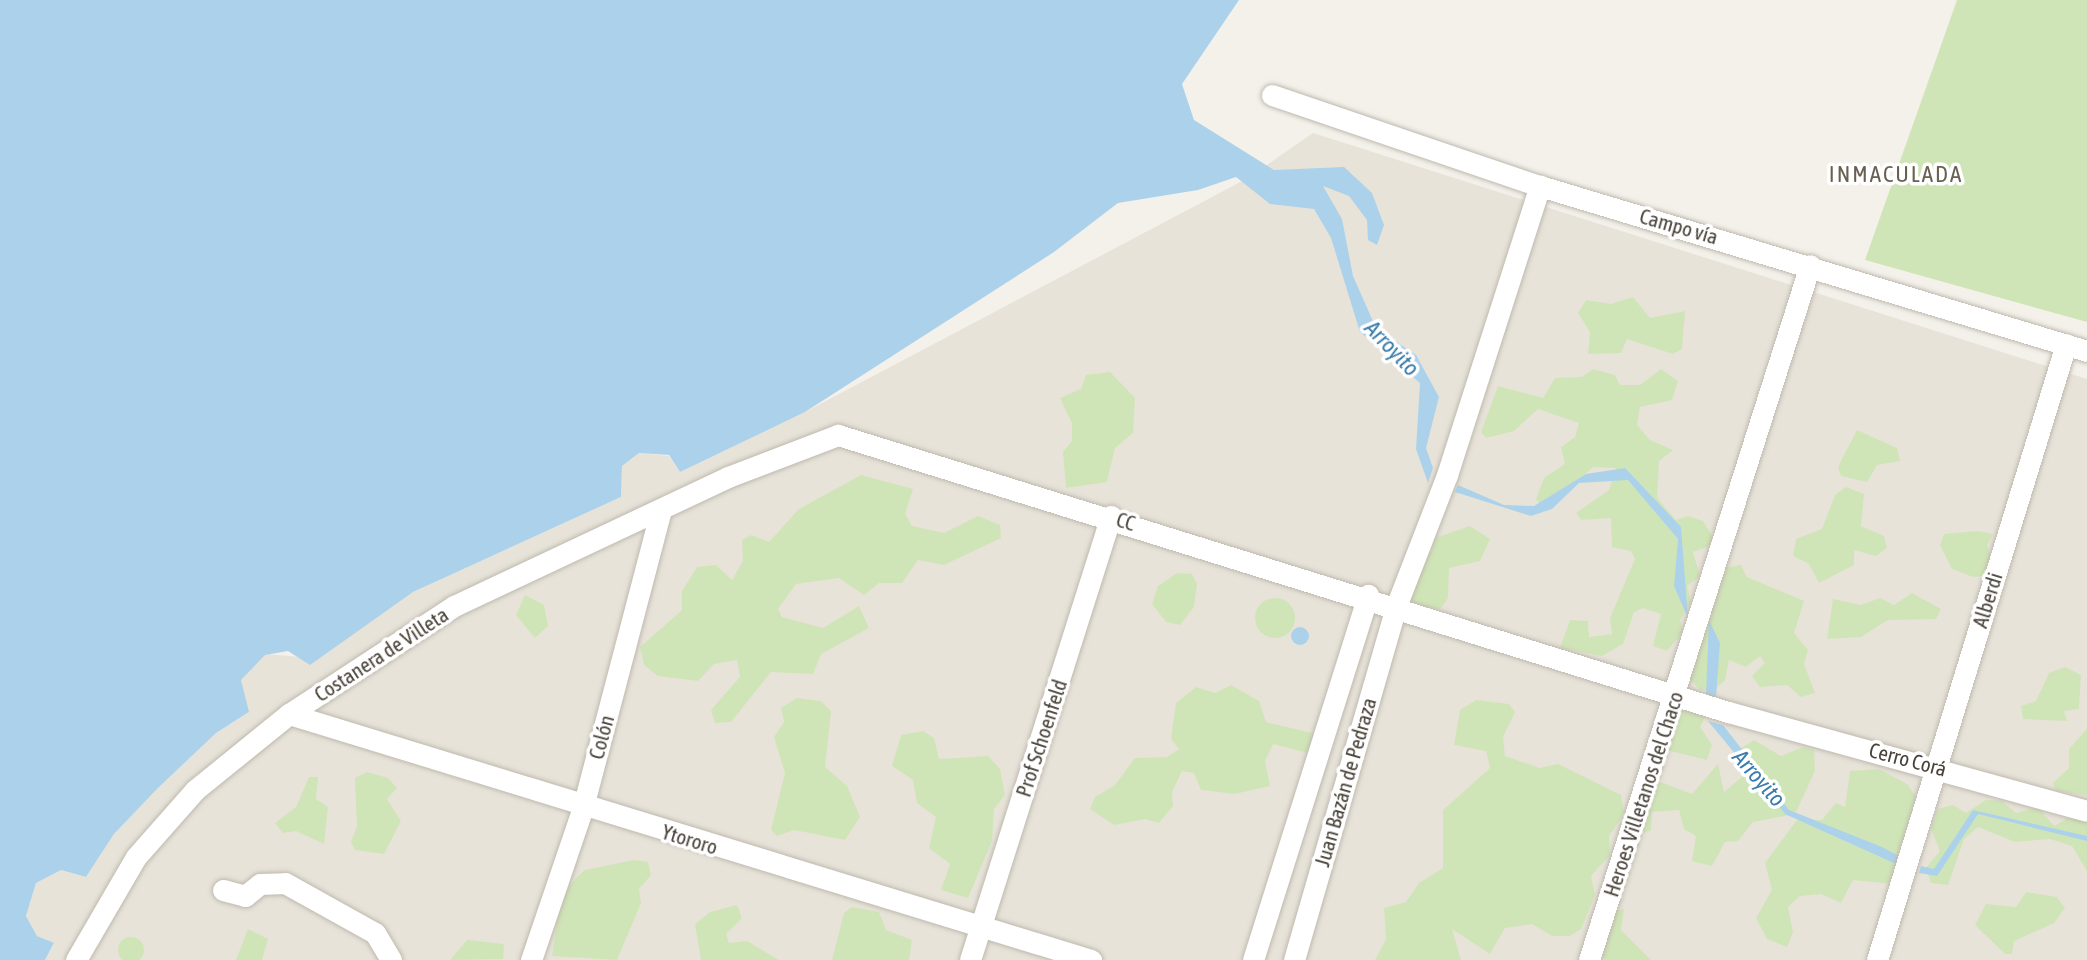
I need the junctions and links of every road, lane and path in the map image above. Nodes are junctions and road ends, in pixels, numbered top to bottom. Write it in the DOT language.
graph roads {
  1 [pos="1272,95"];
  2 [pos="1540,186"];
  3 [pos="1810,265"];
  4 [pos="2066,344"];
  5 [pos="2087,351"];
  6 [pos="854,438"];
  7 [pos="661,510"];
  8 [pos="1111,516"];
  9 [pos="1368,595"];
  10 [pos="1397,604"];
  11 [pos="1676,694"];
  12 [pos="289,714"];
  13 [pos="1937,766"];
  14 [pos="583,807"];
  15 [pos="2087,811"];
  16 [pos="223,890"];
  17 [pos="981,927"];
  18 [pos="76,960"];
  19 [pos="391,960"];
  20 [pos="531,960"];
  21 [pos="970,960"];
  22 [pos="1091,960"];
  23 [pos="1253,960"];
  24 [pos="1294,960"];
  25 [pos="1589,960"];
  26 [pos="1877,960"];
  1 -- 2 [label="street, Campo vía"];
  2 -- 3 [label="street, Campo vía"];
  2 -- 10 [label="street, Juan Bazán de Pedraza"];
  3 -- 4 [label="street, Campo vía"];
  3 -- 11 [label="street, Heroes Villetanos del Chaco"];
  4 -- 5 [label="street, Campo vía"];
  4 -- 13 [label="street, Alberdi"];
  6 -- 7 [label="street, Costanera de Villeta"];
  6 -- 8 [label="street, CC"];
  7 -- 12 [label="street, Costanera de Villeta"];
  7 -- 14 [label="street, Colón"];
  8 -- 9 [label="street, CC"];
  8 -- 17 [label="street, Prof Schoenfeld"];
  9 -- 10 [label="street, CC"];
  9 -- 23 [label="street"];
  10 -- 11 [label="street"];
  10 -- 24 [label="street, Juan Bazán de Pedraza"];
  11 -- 13 [label="street, Cerro Corá"];
  11 -- 25 [label="street, Heroes Villetanos del Chaco"];
  12 -- 14 [label="street, Ytororo"];
  12 -- 18 [label="street, Costanera de Villeta"];
  13 -- 15 [label="street, Cerro Corá"];
  13 -- 26 [label="street, Alberdi"];
  14 -- 17 [label="street, Ytororo"];
  14 -- 20 [label="street, Colón"];
  16 -- 19 [label="street"];
  17 -- 21 [label="street, Prof Schoenfeld"];
  17 -- 22 [label="street, Ytororo"];
}
